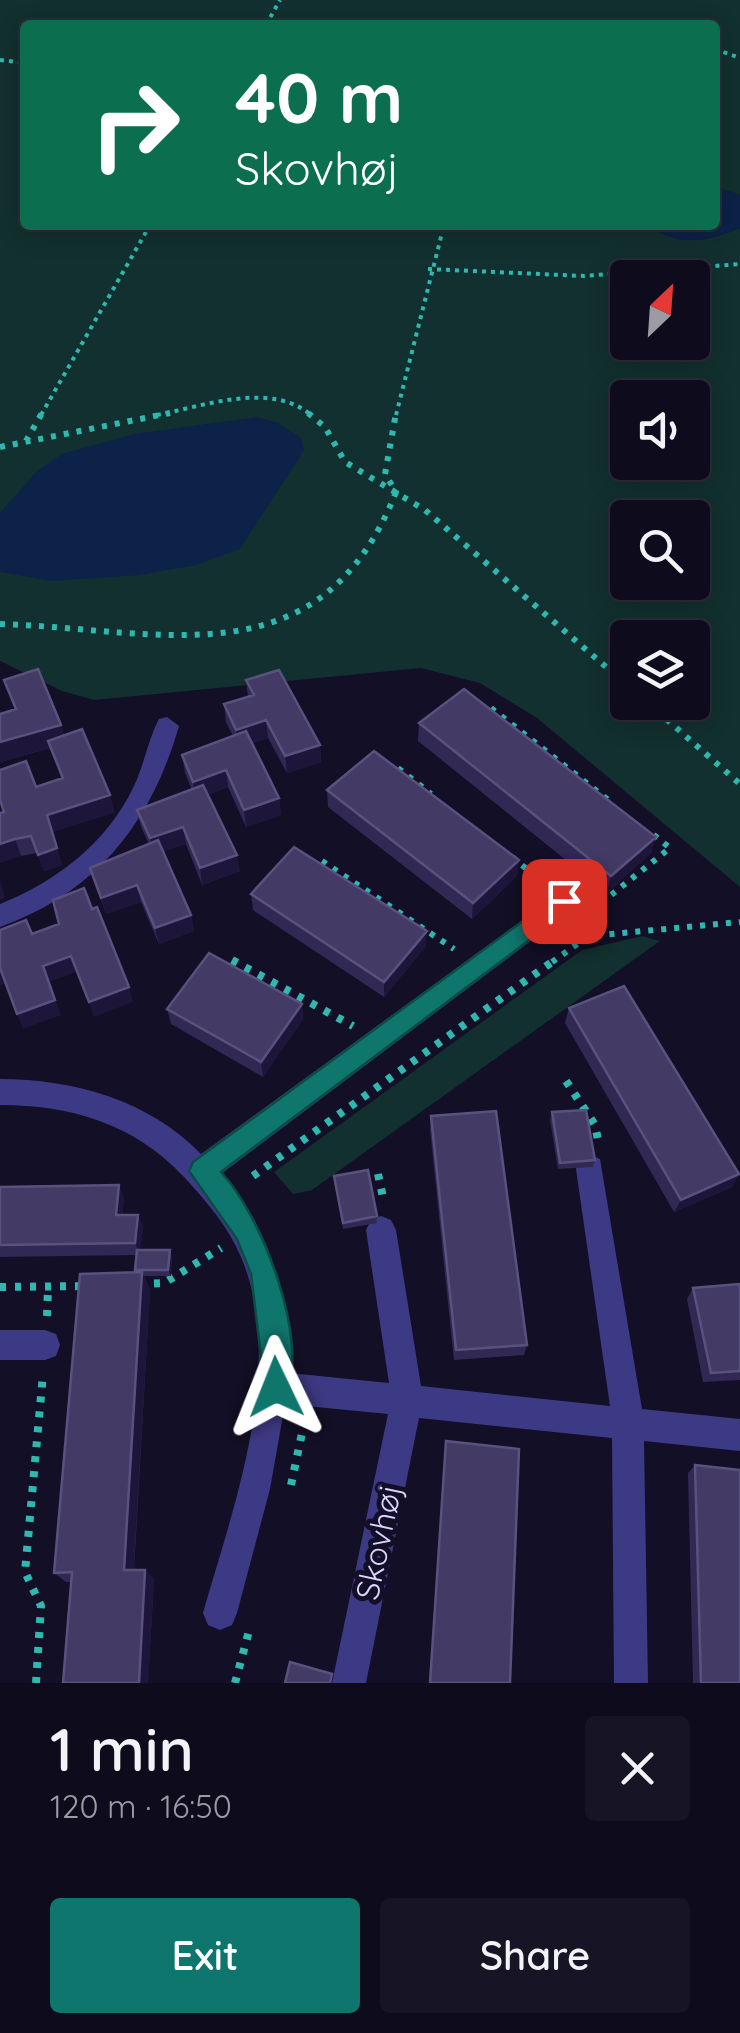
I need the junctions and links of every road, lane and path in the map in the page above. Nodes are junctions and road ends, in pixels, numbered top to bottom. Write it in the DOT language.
graph roads {
  1 [pos="147,230"];
  2 [pos="442,230"];
  3 [pos="740,264"];
  4 [pos="428,269"];
  5 [pos="25,442"];
  6 [pos="0,447"];
  7 [pos="396,492"];
  8 [pos="0,624"];
  9 [pos="610,670"];
  10 [pos="491,708"];
  11 [pos="667,720"];
  12 [pos="167,726"];
  13 [pos="398,768"];
  14 [pos="740,784"];
  15 [pos="443,804"];
  16 [pos="626,813"];
  17 [pos="640,825"];
  18 [pos="504,850"];
  19 [pos="322,861"];
  20 [pos="574,909"];
  21 [pos="0,916"];
  22 [pos="740,922"];
  23 [pos="232,960"];
  24 [pos="473,969"];
  25 [pos="371,1046"];
  26 [pos="566,1080"];
  27 [pos="0,1092"];
  28 [pos="228,1152"];
  29 [pos="590,1169"];
  30 [pos="202,1171"];
  31 [pos="250,1178"];
  32 [pos="258,1192"];
  33 [pos="380,1230"];
  34 [pos="248,1231"];
  35 [pos="126,1284"];
  36 [pos="106,1285"];
  37 [pos="48,1286"];
  38 [pos="0,1288"];
  39 [pos="0,1345"];
  40 [pos="45,1345"];
  41 [pos="276,1387"];
  42 [pos="310,1390"];
  43 [pos="407,1400"];
  44 [pos="628,1423"];
  45 [pos="740,1435"];
  46 [pos="286,1504"];
  47 [pos="220,1613"];
  48 [pos="256,1615"];
  49 [pos="36,1683"];
  50 [pos="235,1683"];
  51 [pos="349,1683"];
  52 [pos="631,1683"];
  1 -- 5 [label="path"];
  2 -- 4 [label="path"];
  3 -- 4 [label="path"];
  4 -- 7 [label="path"];
  5 -- 6 [label="path"];
  5 -- 7 [label="path"];
  7 -- 8 [label="path"];
  7 -- 9 [label="path"];
  10 -- 16 [label="path"];
  11 -- 14 [label="path"];
  12 -- 21 [label="street"];
  13 -- 15 [label="path"];
  17 -- 20 [label="path"];
  18 -- 20 [label="path"];
  19 -- 24 [label="path"];
  20 -- 24 [label="street"];
  22 -- 31 [label="path"];
  23 -- 25 [label="path"];
  24 -- 25 [label="street"];
  25 -- 28 [label="street"];
  26 -- 29 [label="path"];
  27 -- 30 [label="street"];
  28 -- 30 [label="street"];
  28 -- 31 [label="path"];
  29 -- 44 [label="street"];
  30 -- 34 [label="street"];
  31 -- 32 [label="path"];
  33 -- 43 [label="street, Skovhøj"];
  34 -- 35 [label="path"];
  34 -- 41 [label="street"];
  36 -- 37 [label="path"];
  37 -- 38 [label="path"];
  37 -- 40 [label="path"];
  39 -- 40 [label="street"];
  40 -- 49 [label="path"];
  41 -- 42 [label="street"];
  41 -- 47 [label="street"];
  42 -- 43 [label="street"];
  42 -- 46 [label="path"];
  43 -- 44 [label="street"];
  43 -- 51 [label="street, Skovhøj"];
  44 -- 45 [label="street"];
  44 -- 52 [label="street"];
  48 -- 50 [label="path"];
}
